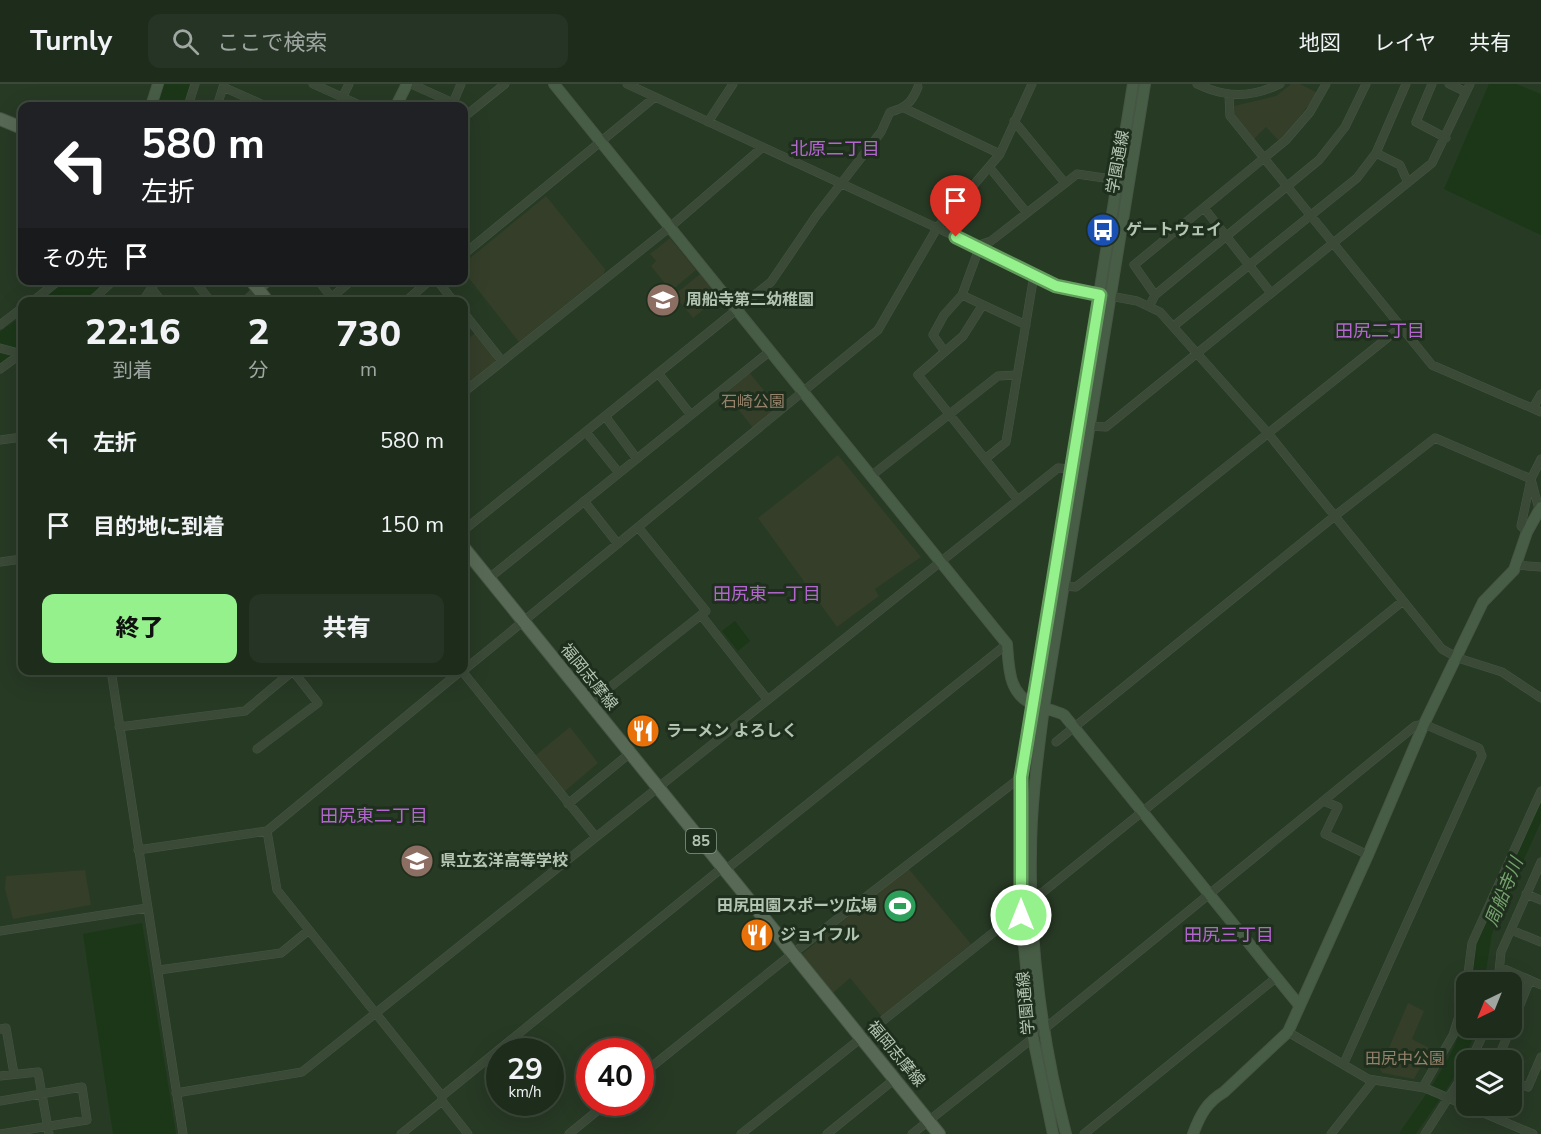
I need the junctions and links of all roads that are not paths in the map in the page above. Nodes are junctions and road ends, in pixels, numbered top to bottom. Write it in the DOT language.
graph roads {
  1 [pos="158,84"];
  2 [pos="195,84"];
  3 [pos="313,84"];
  4 [pos="349,84"];
  5 [pos="409,84"];
  6 [pos="461,84"];
  7 [pos="505,84"];
  8 [pos="554,84"];
  9 [pos="627,84"];
  10 [pos="733,84"];
  11 [pos="1032,84"];
  12 [pos="1133,84"];
  13 [pos="1145,84"];
  14 [pos="1197,84"];
  15 [pos="1280,84"];
  16 [pos="1326,84"];
  17 [pos="1366,84"];
  18 [pos="1406,84"];
  19 [pos="1432,84"];
  20 [pos="1449,84"];
  21 [pos="916,85"];
  22 [pos="224,86"];
  23 [pos="1468,88"];
  24 [pos="1229,95"];
  25 [pos="655,97"];
  26 [pos="343,98"];
  27 [pos="152,102"];
  28 [pos="189,102"];
  29 [pos="218,102"];
  30 [pos="258,102"];
  31 [pos="340,102"];
  32 [pos="352,102"];
  33 [pos="398,102"];
  34 [pos="447,102"];
  35 [pos="462,102"];
  36 [pos="468,106"];
  37 [pos="904,108"];
  38 [pos="0,119"];
  39 [pos="1014,121"];
  40 [pos="708,122"];
  41 [pos="18,126"];
  42 [pos="1446,138"];
  43 [pos="601,143"];
  44 [pos="763,147"];
  45 [pos="1376,153"];
  46 [pos="1000,154"];
  47 [pos="1265,158"];
  48 [pos="990,168"];
  49 [pos="1118,180"];
  50 [pos="1065,183"];
  51 [pos="1408,183"];
  52 [pos="842,184"];
  53 [pos="1289,186"];
  54 [pos="1204,208"];
  55 [pos="1027,213"];
  56 [pos="1311,214"];
  57 [pos="670,227"];
  58 [pos="937,228"];
  59 [pos="1227,237"];
  60 [pos="1334,243"];
  61 [pos="979,247"];
  62 [pos="468,251"];
  63 [pos="1249,265"];
  64 [pos="1034,275"];
  65 [pos="53,285"];
  66 [pos="109,285"];
  67 [pos="154,285"];
  68 [pos="198,285"];
  69 [pos="255,285"];
  70 [pos="322,285"];
  71 [pos="347,285"];
  72 [pos="424,285"];
  73 [pos="441,285"];
  74 [pos="152,289"];
  75 [pos="1271,293"];
  76 [pos="962,295"];
  77 [pos="1155,295"];
  78 [pos="1105,296"];
  79 [pos="38,297"];
  80 [pos="95,297"];
  81 [pos="146,297"];
  82 [pos="158,297"];
  83 [pos="207,297"];
  84 [pos="264,297"];
  85 [pos="332,297"];
  86 [pos="336,297"];
  87 [pos="411,297"];
  88 [pos="450,297"];
  89 [pos="1150,305"];
  90 [pos="982,306"];
  91 [pos="736,310"];
  92 [pos="18,311"];
  93 [pos="468,319"];
  94 [pos="0,325"];
  95 [pos="1026,325"];
  96 [pos="1175,325"];
  97 [pos="1401,327"];
  98 [pos="0,348"];
  99 [pos="945,351"];
  100 [pos="18,352"];
  101 [pos="770,352"];
  102 [pos="1198,352"];
  103 [pos="18,356"];
  104 [pos="502,361"];
  105 [pos="0,369"];
  106 [pos="658,373"];
  107 [pos="1017,375"];
  108 [pos="468,387"];
  109 [pos="804,393"];
  110 [pos="1541,394"];
  111 [pos="1537,410"];
  112 [pos="949,414"];
  113 [pos="691,415"];
  114 [pos="605,416"];
  115 [pos="1088,426"];
  116 [pos="586,432"];
  117 [pos="1267,432"];
  118 [pos="18,438"];
  119 [pos="0,440"];
  120 [pos="637,459"];
  121 [pos="985,459"];
  122 [pos="1541,459"];
  123 [pos="1071,469"];
  124 [pos="619,473"];
  125 [pos="871,476"];
  126 [pos="1531,479"];
  127 [pos="1017,499"];
  128 [pos="584,501"];
  129 [pos="1540,510"];
  130 [pos="1336,515"];
  131 [pos="468,527"];
  132 [pos="638,527"];
  133 [pos="1527,532"];
  134 [pos="618,544"];
  135 [pos="468,553"];
  136 [pos="18,560"];
  137 [pos="939,560"];
  138 [pos="0,562"];
  139 [pos="1516,565"];
  140 [pos="1541,567"];
  141 [pos="488,579"];
  142 [pos="1063,586"];
  143 [pos="1403,601"];
  144 [pos="700,615"];
  145 [pos="523,622"];
  146 [pos="1006,644"];
  147 [pos="1458,657"];
  148 [pos="468,665"];
  149 [pos="111,675"];
  150 [pos="288,675"];
  151 [pos="296,675"];
  152 [pos="456,675"];
  153 [pos="466,675"];
  154 [pos="1541,698"];
  155 [pos="767,699"];
  156 [pos="590,704"];
  157 [pos="1038,705"];
  158 [pos="1424,724"];
  159 [pos="119,728"];
  160 [pos="1074,728"];
  161 [pos="1056,742"];
  162 [pos="257,748"];
  163 [pos="630,753"];
  164 [pos="1021,777"];
  165 [pos="657,788"];
  166 [pos="1541,791"];
  167 [pos="1326,802"];
  168 [pos="568,804"];
  169 [pos="1141,813"];
  170 [pos="267,831"];
  171 [pos="596,837"];
  172 [pos="138,850"];
  173 [pos="1368,855"];
  174 [pos="1541,862"];
  175 [pos="723,869"];
  176 [pos="1526,894"];
  177 [pos="1032,895"];
  178 [pos="1209,896"];
  179 [pos="1541,900"];
  180 [pos="147,908"];
  181 [pos="1021,915"];
  182 [pos="309,930"];
  183 [pos="1511,930"];
  184 [pos="0,931"];
  185 [pos="1541,942"];
  186 [pos="792,954"];
  187 [pos="1500,967"];
  188 [pos="159,970"];
  189 [pos="1499,972"];
  190 [pos="1277,977"];
  191 [pos="1530,980"];
  192 [pos="1541,985"];
  193 [pos="1522,999"];
  194 [pos="1299,1005"];
  195 [pos="376,1014"];
  196 [pos="0,1029"];
  197 [pos="1288,1032"];
  198 [pos="1038,1034"];
  199 [pos="860,1038"];
  200 [pos="1541,1057"];
  201 [pos="1344,1063"];
  202 [pos="654,1065"];
  203 [pos="14,1074"];
  204 [pos="0,1076"];
  205 [pos="896,1078"];
  206 [pos="1373,1081"];
  207 [pos="1456,1085"];
  208 [pos="1522,1085"];
  209 [pos="1424,1088"];
  210 [pos="176,1092"];
  211 [pos="42,1093"];
  212 [pos="1447,1098"];
  213 [pos="442,1099"];
  214 [pos="0,1101"];
  215 [pos="591,1116"];
  216 [pos="928,1121"];
  217 [pos="48,1130"];
  218 [pos="746,1132"];
  219 [pos="0,1134"];
  220 [pos="183,1134"];
  221 [pos="401,1134"];
  222 [pos="468,1134"];
  223 [pos="569,1134"];
  224 [pos="827,1134"];
  225 [pos="912,1134"];
  226 [pos="939,1134"];
  227 [pos="1053,1134"];
  228 [pos="1066,1134"];
  229 [pos="1084,1134"];
  230 [pos="1193,1134"];
  231 [pos="1331,1134"];
  232 [pos="1425,1134"];
  233 [pos="1533,1134"];
  1 -- 27 [label="street"];
  2 -- 28 [label="street"];
  3 -- 26 [label="street"];
  4 -- 26 [label="street"];
  5 -- 33 [label="street"];
  5 -- 34 [label="street"];
  6 -- 35 [label="street"];
  7 -- 36 [label="street"];
  8 -- 43 [label="street"];
  9 -- 25 [label="street"];
  10 -- 40 [label="street"];
  11 -- 39 [label="street"];
  12 -- 49 [label="street, 学園通線"];
  13 -- 78 [label="street, 学園通線"];
  14 -- 24 [label="street"];
  15 -- 24 [label="street"];
  16 -- 47 [label="street"];
  17 -- 53 [label="street"];
  18 -- 45 [label="street"];
  19 -- 42 [label="street"];
  20 -- 23 [label="street"];
  21 -- 37 [label="street"];
  22 -- 29 [label="street"];
  22 -- 30 [label="street"];
  23 -- 42 [label="street"];
  24 -- 47 [label="street"];
  25 -- 40 [label="street"];
  25 -- 43 [label="street"];
  26 -- 31 [label="street"];
  26 -- 32 [label="street"];
  37 -- 46 [label="street"];
  37 -- 52 [label="street"];
  38 -- 41 [label="main road"];
  39 -- 46 [label="street"];
  39 -- 50 [label="street"];
  40 -- 44 [label="street"];
  42 -- 51 [label="street"];
  43 -- 57 [label="street"];
  43 -- 62 [label="street"];
  44 -- 52 [label="street"];
  44 -- 57 [label="street"];
  45 -- 51 [label="street"];
  45 -- 56 [label="street"];
  46 -- 48 [label="street"];
  47 -- 53 [label="street"];
  47 -- 54 [label="street"];
  48 -- 55 [label="street"];
  48 -- 58 [label="street"];
  49 -- 50 [label="street"];
  49 -- 78 [label="street, 学園通線"];
  50 -- 55 [label="street"];
  51 -- 60 [label="street"];
  52 -- 58 [label="street"];
  52 -- 91 [label="street"];
  53 -- 56 [label="street"];
  53 -- 59 [label="street"];
  54 -- 59 [label="street"];
  54 -- 77 [label="street"];
  55 -- 61 [label="street"];
  56 -- 60 [label="street"];
  56 -- 63 [label="street"];
  57 -- 91 [label="street"];
  57 -- 104 [label="street"];
  58 -- 61 [label="street"];
  58 -- 109 [label="street"];
  59 -- 63 [label="street"];
  59 -- 77 [label="street"];
  60 -- 75 [label="street"];
  60 -- 97 [label="street"];
  61 -- 64 [label="street"];
  61 -- 76 [label="street"];
  63 -- 75 [label="street"];
  63 -- 96 [label="street"];
  64 -- 78 [label="street"];
  64 -- 95 [label="street"];
  65 -- 79 [label="street"];
  66 -- 80 [label="street"];
  67 -- 74 [label="street"];
  68 -- 83 [label="street"];
  69 -- 84 [label="main road"];
  70 -- 85 [label="street"];
  71 -- 86 [label="street"];
  72 -- 87 [label="street"];
  73 -- 88 [label="street"];
  74 -- 81 [label="street"];
  74 -- 82 [label="street"];
  75 -- 102 [label="street"];
  76 -- 90 [label="street"];
  76 -- 99 [label="street"];
  77 -- 89 [label="street"];
  78 -- 89 [label="street"];
  78 -- 115 [label="street, 学園通線"];
  78 -- 123 [label="street, 学園通線"];
  89 -- 96 [label="street"];
  90 -- 95 [label="street"];
  90 -- 99 [label="street"];
  91 -- 101 [label="street"];
  91 -- 106 [label="street"];
  92 -- 94 [label="street"];
  93 -- 104 [label="street"];
  95 -- 107 [label="street"];
  96 -- 102 [label="street"];
  97 -- 111 [label="street"];
  97 -- 117 [label="street"];
  98 -- 100 [label="street"];
  99 -- 112 [label="street"];
  101 -- 109 [label="street"];
  101 -- 113 [label="street"];
  102 -- 115 [label="street"];
  102 -- 117 [label="street"];
  103 -- 105 [label="street"];
  104 -- 108 [label="street"];
  106 -- 113 [label="street"];
  106 -- 114 [label="street"];
  107 -- 112 [label="street"];
  107 -- 121 [label="street"];
  109 -- 125 [label="street"];
  109 -- 132 [label="street"];
  110 -- 111 [label="street"];
  112 -- 121 [label="street"];
  112 -- 125 [label="street"];
  113 -- 120 [label="street"];
  114 -- 116 [label="street"];
  114 -- 120 [label="street"];
  115 -- 142 [label="street, 学園通線"];
  116 -- 124 [label="street"];
  116 -- 131 [label="street"];
  117 -- 130 [label="street"];
  117 -- 142 [label="street"];
  118 -- 119 [label="street"];
  120 -- 124 [label="street"];
  121 -- 127 [label="street"];
  122 -- 126 [label="street"];
  123 -- 127 [label="street"];
  123 -- 157 [label="street, 学園通線"];
  124 -- 128 [label="street"];
  125 -- 137 [label="street"];
  126 -- 129 [label="street"];
  126 -- 130 [label="street"];
  126 -- 133 [label="street"];
  127 -- 137 [label="street"];
  128 -- 134 [label="street"];
  128 -- 141 [label="street"];
  129 -- 133 [label="street"];
  130 -- 143 [label="street"];
  130 -- 160 [label="street"];
  132 -- 134 [label="street"];
  132 -- 144 [label="street"];
  133 -- 139 [label="street"];
  134 -- 145 [label="street"];
  135 -- 141 [label="main road, 福岡志摩線 / 85"];
  136 -- 138 [label="street"];
  137 -- 146 [label="street"];
  137 -- 155 [label="street"];
  139 -- 140 [label="street"];
  139 -- 147 [label="street"];
  141 -- 145 [label="main road, 福岡志摩線 / 85"];
  142 -- 157 [label="street, 学園通線"];
  143 -- 147 [label="street"];
  143 -- 169 [label="street"];
  144 -- 155 [label="street"];
  144 -- 156 [label="street"];
  145 -- 148 [label="street"];
  145 -- 156 [label="main road, 福岡志摩線 / 85"];
  146 -- 157 [label="street"];
  146 -- 175 [label="street"];
  147 -- 154 [label="street"];
  147 -- 158 [label="street"];
  149 -- 159 [label="street"];
  150 -- 159 [label="street"];
  151 -- 162 [label="street"];
  152 -- 170 [label="street"];
  153 -- 168 [label="street"];
  155 -- 165 [label="street"];
  156 -- 163 [label="main road, 福岡志摩線 / 85"];
  157 -- 160 [label="street"];
  157 -- 164 [label="street, 学園通線"];
  157 -- 177 [label="street, 学園通線"];
  158 -- 167 [label="street"];
  158 -- 173 [label="street"];
  158 -- 201 [label="street"];
  159 -- 172 [label="street"];
  160 -- 161 [label="street"];
  160 -- 169 [label="street"];
  163 -- 165 [label="main road, 福岡志摩線 / 85"];
  163 -- 168 [label="street"];
  164 -- 181 [label="street, 学園通線"];
  164 -- 186 [label="street"];
  165 -- 171 [label="street"];
  165 -- 175 [label="main road, 福岡志摩線 / 85"];
  166 -- 209 [label="street"];
  167 -- 173 [label="street"];
  167 -- 178 [label="street"];
  168 -- 171 [label="street"];
  169 -- 177 [label="street"];
  169 -- 178 [label="street"];
  170 -- 172 [label="street"];
  170 -- 182 [label="street"];
  171 -- 195 [label="street"];
  172 -- 180 [label="street"];
  173 -- 194 [label="street"];
  174 -- 176 [label="street"];
  175 -- 186 [label="main road, 福岡志摩線 / 85"];
  175 -- 213 [label="street"];
  176 -- 179 [label="street"];
  176 -- 183 [label="street"];
  177 -- 198 [label="street, 学園通線"];
  178 -- 190 [label="street"];
  178 -- 198 [label="street"];
  180 -- 184 [label="street"];
  180 -- 188 [label="street"];
  181 -- 198 [label="street, 学園通線"];
  181 -- 199 [label="street"];
  182 -- 188 [label="street"];
  182 -- 195 [label="street"];
  183 -- 185 [label="street"];
  183 -- 187 [label="street"];
  186 -- 199 [label="main road, 福岡志摩線 / 85"];
  186 -- 202 [label="street"];
  187 -- 189 [label="street"];
  187 -- 191 [label="street"];
  188 -- 210 [label="street"];
  190 -- 194 [label="street"];
  190 -- 229 [label="street"];
  191 -- 192 [label="street"];
  191 -- 193 [label="street"];
  194 -- 197 [label="street"];
  195 -- 210 [label="street"];
  195 -- 213 [label="street"];
  196 -- 203 [label="street"];
  197 -- 201 [label="street"];
  197 -- 230 [label="street"];
  198 -- 216 [label="street"];
  198 -- 227 [label="street, 学園通線"];
  198 -- 228 [label="street, 学園通線"];
  199 -- 205 [label="main road, 福岡志摩線 / 85"];
  199 -- 218 [label="street"];
  200 -- 208 [label="street"];
  201 -- 206 [label="street"];
  203 -- 204 [label="street"];
  203 -- 211 [label="street"];
  205 -- 216 [label="main road, 福岡志摩線 / 85"];
  205 -- 224 [label="street"];
  206 -- 209 [label="street"];
  206 -- 231 [label="street"];
  207 -- 212 [label="street"];
  209 -- 212 [label="street"];
  210 -- 220 [label="street"];
  211 -- 214 [label="street"];
  211 -- 217 [label="street"];
  211 -- 217 [label="street"];
  212 -- 232 [label="street"];
  212 -- 233 [label="street"];
  213 -- 221 [label="street"];
  213 -- 222 [label="street"];
  215 -- 223 [label="street"];
  216 -- 225 [label="street"];
  216 -- 226 [label="main road, 福岡志摩線 / 85"];
  217 -- 219 [label="street"];
}
